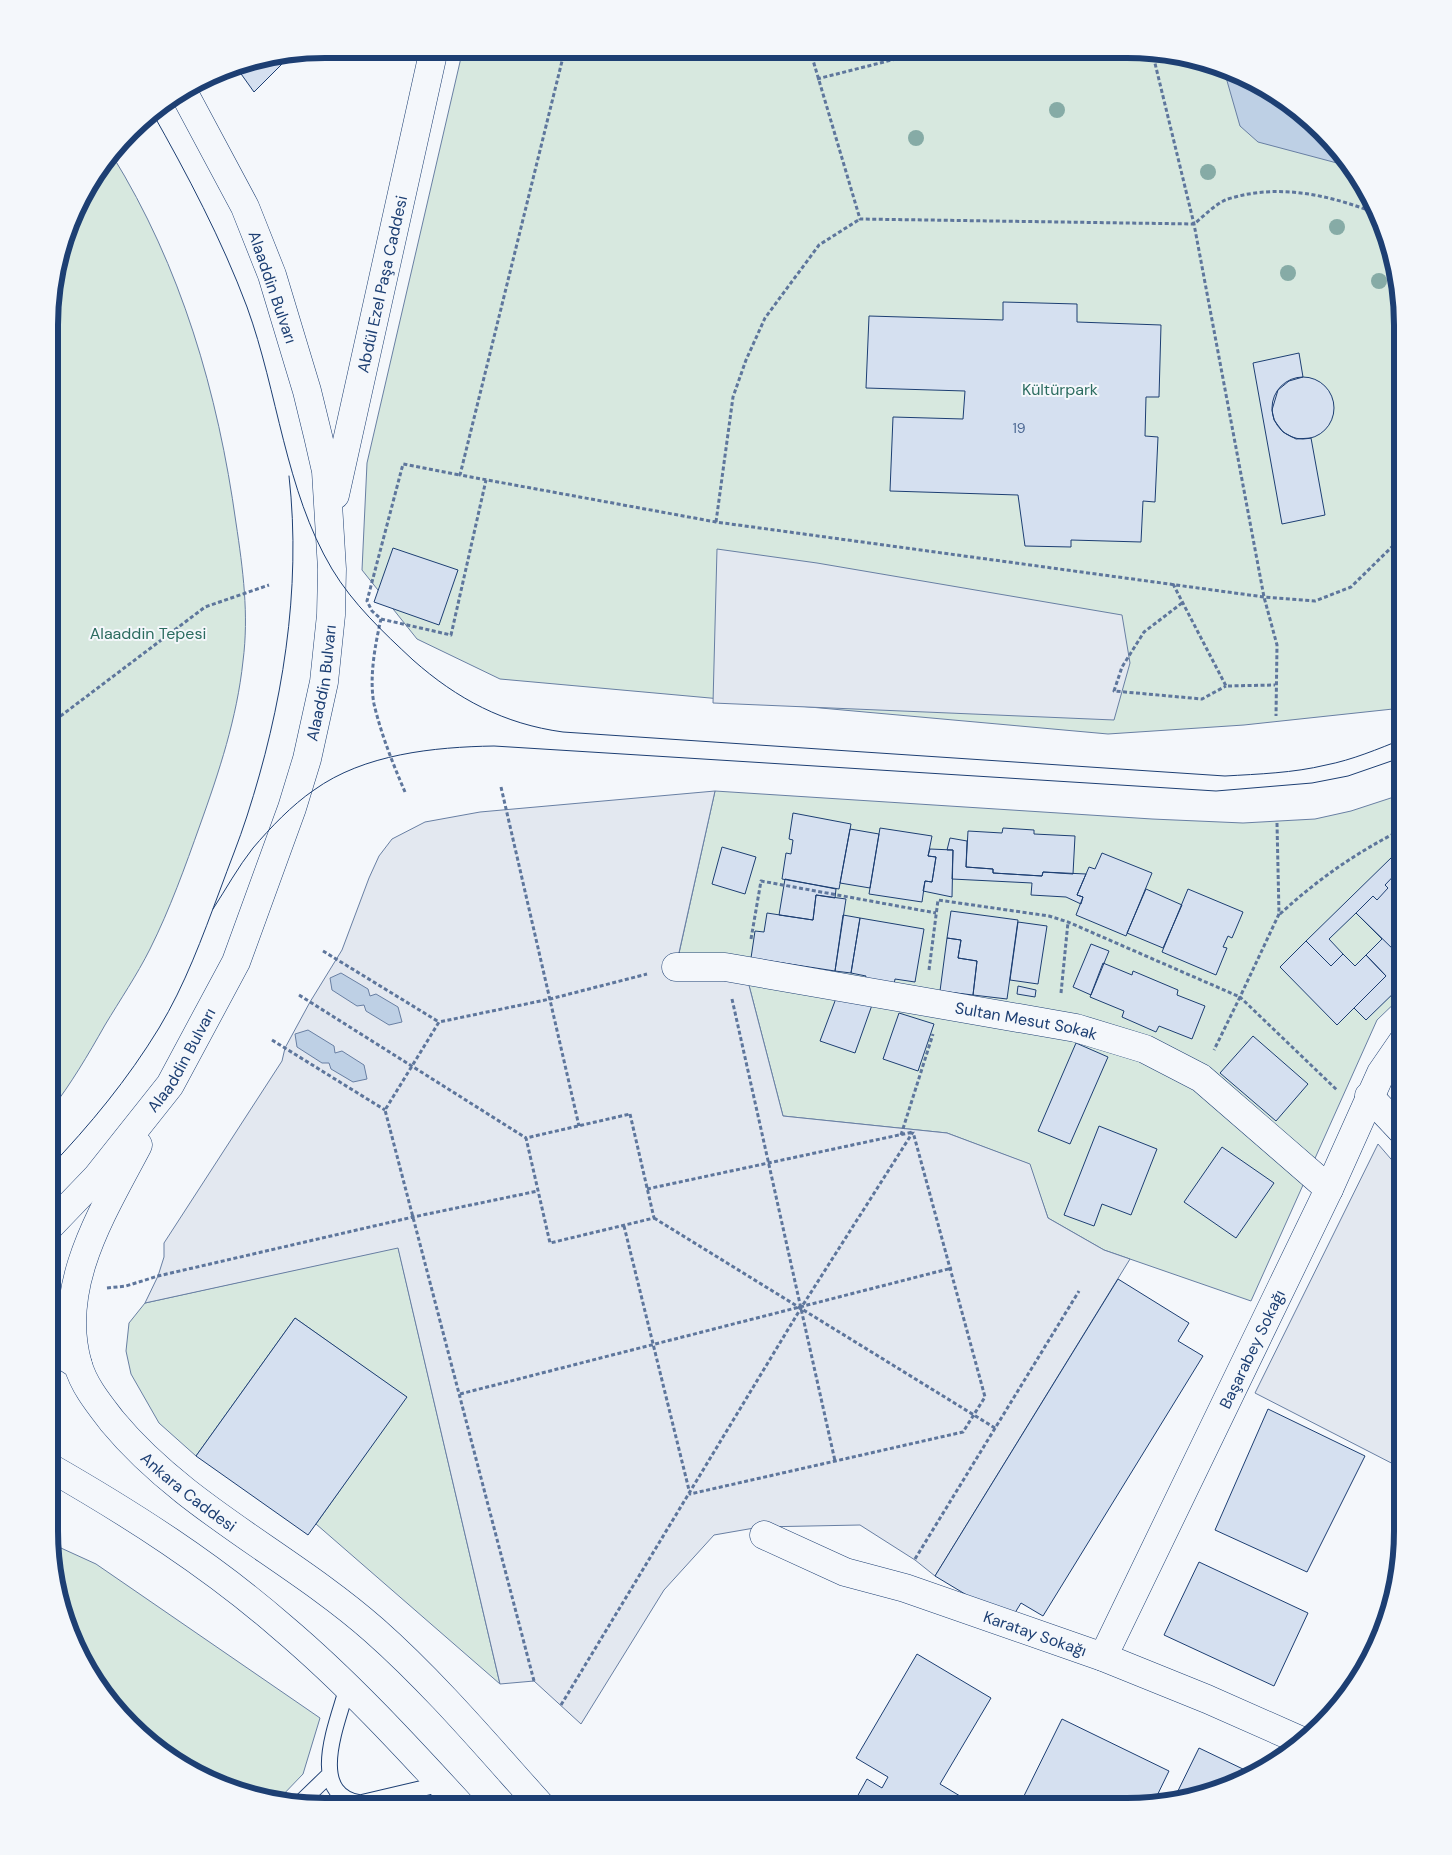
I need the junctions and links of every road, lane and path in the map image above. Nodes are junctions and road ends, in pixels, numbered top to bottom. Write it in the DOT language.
graph roads {
  1 [pos="432,58"];
  2 [pos="563,58"];
  3 [pos="812,58"];
  4 [pos="900,58"];
  5 [pos="1154,59"];
  6 [pos="817,79"];
  7 [pos="186,96"];
  8 [pos="1369,210"];
  9 [pos="860,219"];
  10 [pos="1194,224"];
  11 [pos="460,476"];
  12 [pos="486,480"];
  13 [pos="330,518"];
  14 [pos="716,522"];
  15 [pos="1394,545"];
  16 [pos="1173,584"];
  17 [pos="269,585"];
  18 [pos="1264,597"];
  19 [pos="1182,603"];
  20 [pos="381,619"];
  21 [pos="1275,685"];
  22 [pos="1226,686"];
  23 [pos="1276,716"];
  24 [pos="57,719"];
  25 [pos="501,787"];
  26 [pos="405,792"];
  27 [pos="1277,823"];
  28 [pos="1394,834"];
  29 [pos="936,913"];
  30 [pos="1279,914"];
  31 [pos="1068,922"];
  32 [pos="323,951"];
  33 [pos="676,967"];
  34 [pos="735,968"];
  35 [pos="299,995"];
  36 [pos="1240,997"];
  37 [pos="550,999"];
  38 [pos="934,1004"];
  39 [pos="439,1022"];
  40 [pos="1058,1025"];
  41 [pos="272,1040"];
  42 [pos="1394,1054"];
  43 [pos="412,1066"];
  44 [pos="1201,1078"];
  45 [pos="170,1084"];
  46 [pos="1366,1105"];
  47 [pos="385,1110"];
  48 [pos="1394,1125"];
  49 [pos="579,1126"];
  50 [pos="913,1132"];
  51 [pos="901,1135"];
  52 [pos="526,1138"];
  53 [pos="769,1163"];
  54 [pos="647,1189"];
  55 [pos="1329,1190"];
  56 [pos="538,1191"];
  57 [pos="413,1217"];
  58 [pos="654,1218"];
  59 [pos="57,1219"];
  60 [pos="624,1226"];
  61 [pos="952,1268"];
  62 [pos="103,1288"];
  63 [pos="1079,1291"];
  64 [pos="801,1308"];
  65 [pos="653,1345"];
  66 [pos="57,1351"];
  67 [pos="78,1365"];
  68 [pos="460,1394"];
  69 [pos="973,1414"];
  70 [pos="995,1428"];
  71 [pos="835,1461"];
  72 [pos="57,1472"];
  73 [pos="690,1494"];
  74 [pos="764,1536"];
  75 [pos="905,1588"];
  76 [pos="1103,1657"];
  77 [pos="534,1681"];
  78 [pos="347,1688"];
  79 [pos="561,1705"];
  80 [pos="1295,1738"];
  81 [pos="329,1775"];
  82 [pos="441,1784"];
  83 [pos="306,1797"];
  84 [pos="344,1798"];
  85 [pos="381,1798"];
  86 [pos="454,1798"];
  87 [pos="534,1798"];
  1 -- 13 [label="main road, Abdül Ezel Paşa Caddesi"];
  2 -- 11 [label="path"];
  3 -- 6 [label="path"];
  4 -- 6 [label="path"];
  5 -- 10 [label="path"];
  6 -- 9 [label="path"];
  7 -- 13 [label="main road, Alaaddin Bulvarı"];
  8 -- 10 [label="path"];
  9 -- 10 [label="path"];
  9 -- 14 [label="path"];
  10 -- 18 [label="path"];
  11 -- 12 [label="path"];
  11 -- 20 [label="path"];
  12 -- 14 [label="path"];
  12 -- 20 [label="path"];
  13 -- 45 [label="main road, Alaaddin Bulvarı"];
  14 -- 16 [label="path"];
  15 -- 18 [label="path"];
  16 -- 18 [label="path"];
  16 -- 19 [label="path"];
  17 -- 24 [label="path"];
  18 -- 21 [label="path"];
  19 -- 22 [label="path"];
  19 -- 22 [label="path"];
  20 -- 26 [label="path"];
  21 -- 22 [label="path"];
  21 -- 23 [label="path"];
  25 -- 37 [label="path"];
  27 -- 30 [label="path"];
  28 -- 30 [label="path"];
  29 -- 31 [label="path"];
  29 -- 34 [label="path"];
  29 -- 38 [label="path"];
  30 -- 36 [label="path"];
  31 -- 36 [label="path"];
  31 -- 40 [label="path"];
  32 -- 39 [label="path"];
  33 -- 34 [label="main road, Sultan Mesut Sokak"];
  33 -- 37 [label="path"];
  34 -- 38 [label="main road, Sultan Mesut Sokak"];
  34 -- 53 [label="path"];
  35 -- 43 [label="path"];
  36 -- 44 [label="path"];
  36 -- 46 [label="path"];
  37 -- 39 [label="path"];
  37 -- 49 [label="path"];
  38 -- 40 [label="main road, Sultan Mesut Sokak"];
  38 -- 51 [label="path"];
  39 -- 43 [label="path"];
  40 -- 44 [label="main road, Sultan Mesut Sokak"];
  41 -- 47 [label="path"];
  42 -- 46 [label="main road, Başarabey Sokağı"];
  43 -- 47 [label="path"];
  43 -- 52 [label="path"];
  44 -- 55 [label="main road, Sultan Mesut Sokak"];
  45 -- 59 [label="main road, Alaaddin Bulvarı"];
  45 -- 67 [label="main road, Ankara Caddesi"];
  46 -- 48 [label="main road"];
  46 -- 55 [label="main road, Başarabey Sokağı"];
  47 -- 57 [label="path"];
  49 -- 52 [label="path"];
  49 -- 54 [label="path"];
  50 -- 51 [label="path"];
  50 -- 61 [label="path"];
  50 -- 64 [label="path"];
  51 -- 53 [label="path"];
  52 -- 56 [label="path"];
  53 -- 54 [label="path"];
  53 -- 64 [label="path"];
  54 -- 58 [label="path"];
  55 -- 76 [label="main road, Başarabey Sokağı"];
  56 -- 57 [label="path"];
  56 -- 60 [label="path"];
  57 -- 62 [label="path"];
  57 -- 68 [label="path"];
  58 -- 60 [label="path"];
  58 -- 64 [label="path"];
  60 -- 65 [label="path"];
  61 -- 64 [label="path"];
  61 -- 69 [label="path"];
  63 -- 70 [label="path"];
  64 -- 65 [label="path"];
  64 -- 69 [label="path"];
  64 -- 71 [label="path"];
  64 -- 73 [label="path"];
  65 -- 68 [label="path"];
  65 -- 73 [label="path"];
  66 -- 67 [label="main road"];
  67 -- 87 [label="main road, Ankara Caddesi"];
  68 -- 77 [label="path"];
  69 -- 70 [label="path"];
  69 -- 71 [label="path"];
  70 -- 75 [label="path"];
  71 -- 73 [label="path"];
  72 -- 78 [label="main road"];
  73 -- 79 [label="path"];
  74 -- 75 [label="main road, Karatay Sokağı"];
  75 -- 76 [label="main road, Karatay Sokağı"];
  76 -- 80 [label="main road, Karatay Sokağı"];
  78 -- 81 [label="lane"];
  78 -- 82 [label="main road"];
  81 -- 83 [label="lane"];
  81 -- 84 [label="lane"];
  82 -- 85 [label="lane"];
  82 -- 86 [label="main road"];
}
